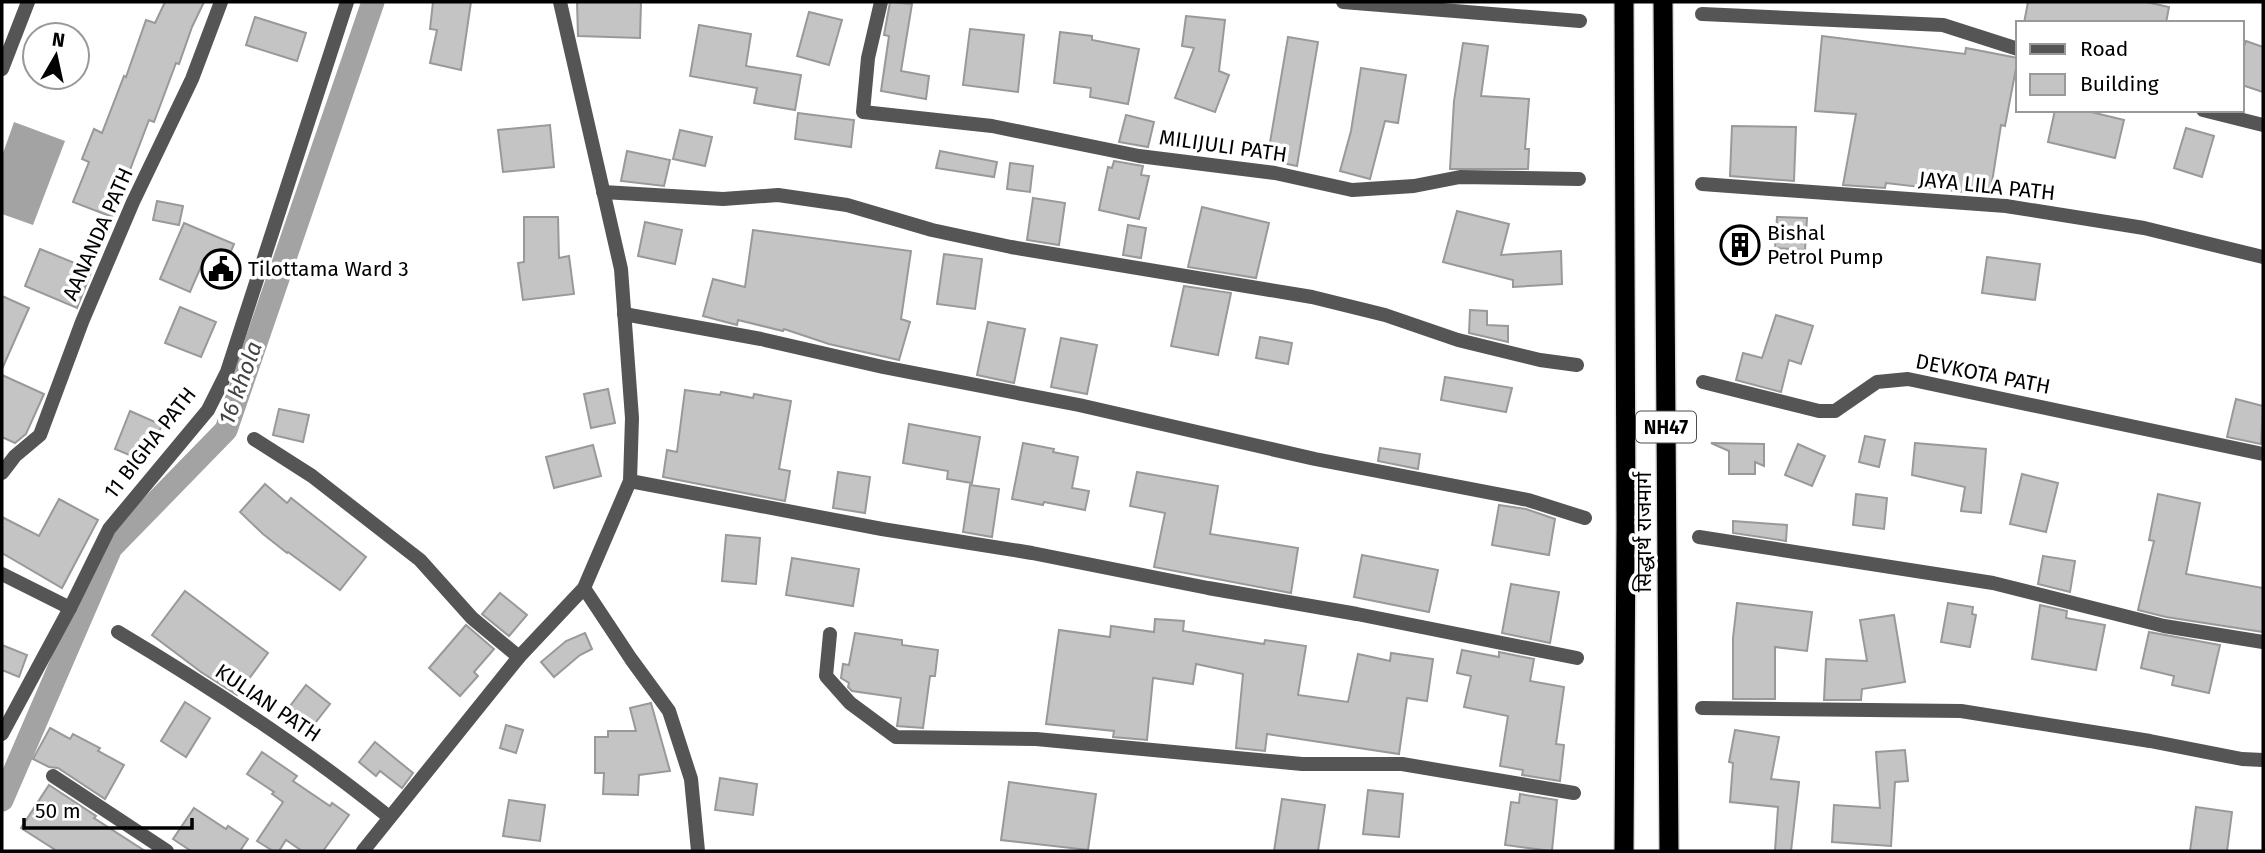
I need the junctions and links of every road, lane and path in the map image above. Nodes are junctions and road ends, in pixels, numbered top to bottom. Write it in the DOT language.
graph roads {
  1 [pos="28,2"];
  2 [pos="221,2"];
  3 [pos="347,2"];
  4 [pos="560,2"];
  5 [pos="881,2"];
  6 [pos="1343,2"];
  7 [pos="1624,2"];
  8 [pos="1663,2"];
  9 [pos="1702,14"];
  10 [pos="1580,21"];
  11 [pos="2016,49"];
  12 [pos="2,69"];
  13 [pos="2211,112"];
  14 [pos="2263,125"];
  15 [pos="1579,179"];
  16 [pos="1702,184"];
  17 [pos="603,192"];
  18 [pos="2263,257"];
  19 [pos="624,314"];
  20 [pos="1577,365"];
  21 [pos="1703,382"];
  22 [pos="254,439"];
  23 [pos="8,453"];
  24 [pos="2263,454"];
  25 [pos="2,473"];
  26 [pos="630,481"];
  27 [pos="1585,518"];
  28 [pos="1699,537"];
  29 [pos="2,574"];
  30 [pos="584,588"];
  31 [pos="70,608"];
  32 [pos="118,632"];
  33 [pos="830,634"];
  34 [pos="2263,642"];
  35 [pos="519,657"];
  36 [pos="1577,659"];
  37 [pos="1702,708"];
  38 [pos="2,734"];
  39 [pos="2263,760"];
  40 [pos="53,776"];
  41 [pos="1574,793"];
  42 [pos="389,817"];
  43 [pos="167,851"];
  44 [pos="362,851"];
  45 [pos="698,851"];
  46 [pos="1624,851"];
  47 [pos="1669,851"];
  1 -- 12 [label="street"];
  2 -- 23 [label="street, AANANDA PATH"];
  3 -- 31 [label="street, 11 BIGHA PATH"];
  4 -- 17 [label="street"];
  5 -- 15 [label="street, MILIJULI PATH"];
  6 -- 10 [label="street"];
  7 -- 46 [label="highway, सिद्धार्थ राजमार्ग / NH47"];
  8 -- 47 [label="highway, सिद्धार्थ राजमार्ग / NH47"];
  9 -- 11 [label="street"];
  13 -- 14 [label="street"];
  16 -- 18 [label="street, JAYA LILA PATH"];
  17 -- 19 [label="street"];
  17 -- 20 [label="street"];
  19 -- 26 [label="street"];
  19 -- 27 [label="street"];
  21 -- 24 [label="street, DEVKOTA PATH"];
  22 -- 35 [label="street"];
  23 -- 25 [label="street, AANANDA PATH"];
  26 -- 30 [label="street"];
  26 -- 36 [label="street"];
  28 -- 34 [label="street"];
  29 -- 31 [label="street"];
  30 -- 35 [label="street"];
  30 -- 45 [label="street"];
  31 -- 38 [label="street, 11 BIGHA PATH"];
  32 -- 42 [label="street, KULIAN PATH"];
  33 -- 41 [label="street"];
  35 -- 42 [label="street"];
  37 -- 39 [label="street"];
  40 -- 43 [label="street"];
  42 -- 44 [label="street"];
}
